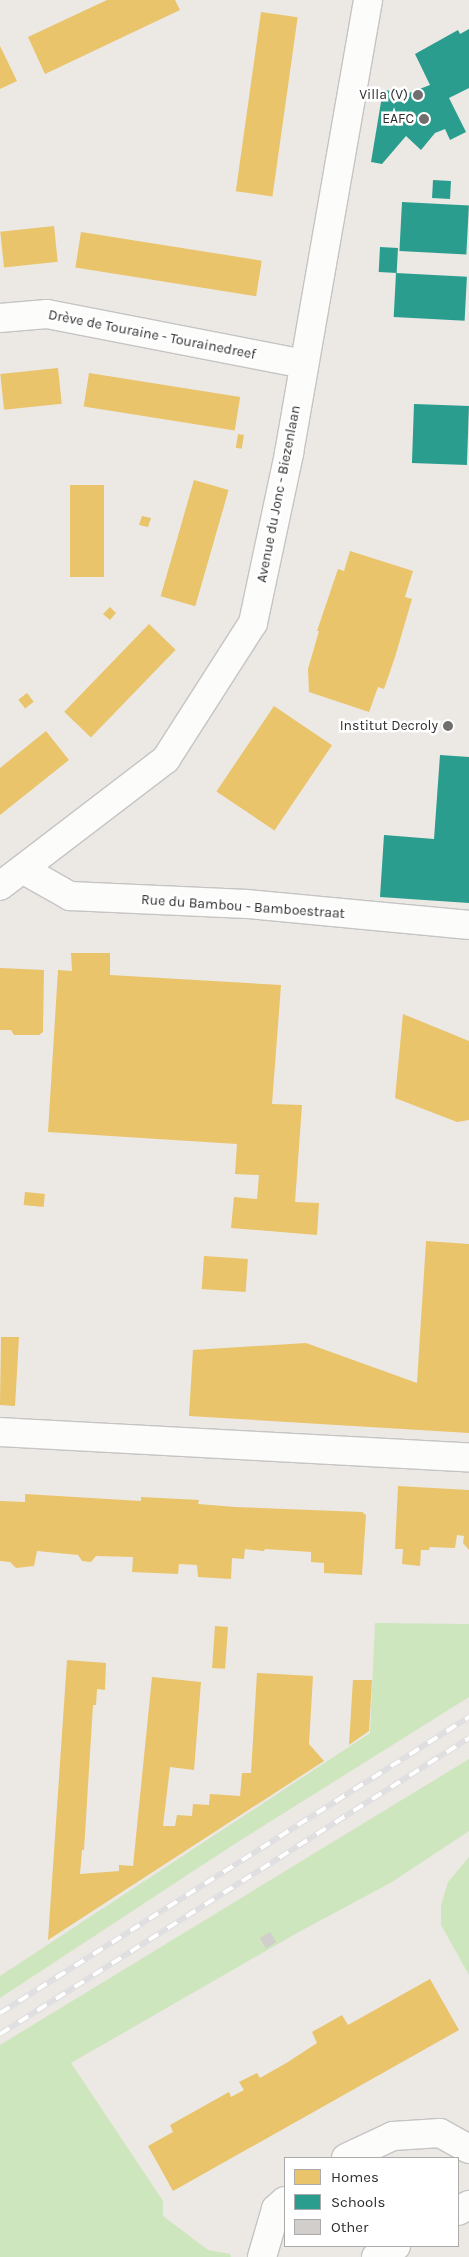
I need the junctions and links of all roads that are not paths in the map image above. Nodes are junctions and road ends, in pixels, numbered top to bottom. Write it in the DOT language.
graph roads {
  1 [pos="368,0"];
  2 [pos="0,318"];
  3 [pos="304,364"];
  4 [pos="24,870"];
  5 [pos="0,886"];
  6 [pos="469,925"];
  7 [pos="0,1432"];
  8 [pos="469,1457"];
  9 [pos="469,2149"];
  10 [pos="348,2157"];
  11 [pos="284,2202"];
  12 [pos="394,2247"];
  13 [pos="262,2257"];
  14 [pos="376,2257"];
  1 -- 3 [label="street, Avenue du Jonc - Biezenlaan"];
  2 -- 3 [label="street, Drève de Touraine - Tourainedreef"];
  3 -- 4 [label="street, Avenue du Jonc - Biezenlaan"];
  4 -- 5 [label="street, Avenue du Jonc - Biezenlaan"];
  4 -- 6 [label="street, Rue du Bambou - Bamboestraat"];
  7 -- 8 [label="street"];
  9 -- 10 [label="street"];
  11 -- 13 [label="street"];
  12 -- 14 [label="street"];
}
